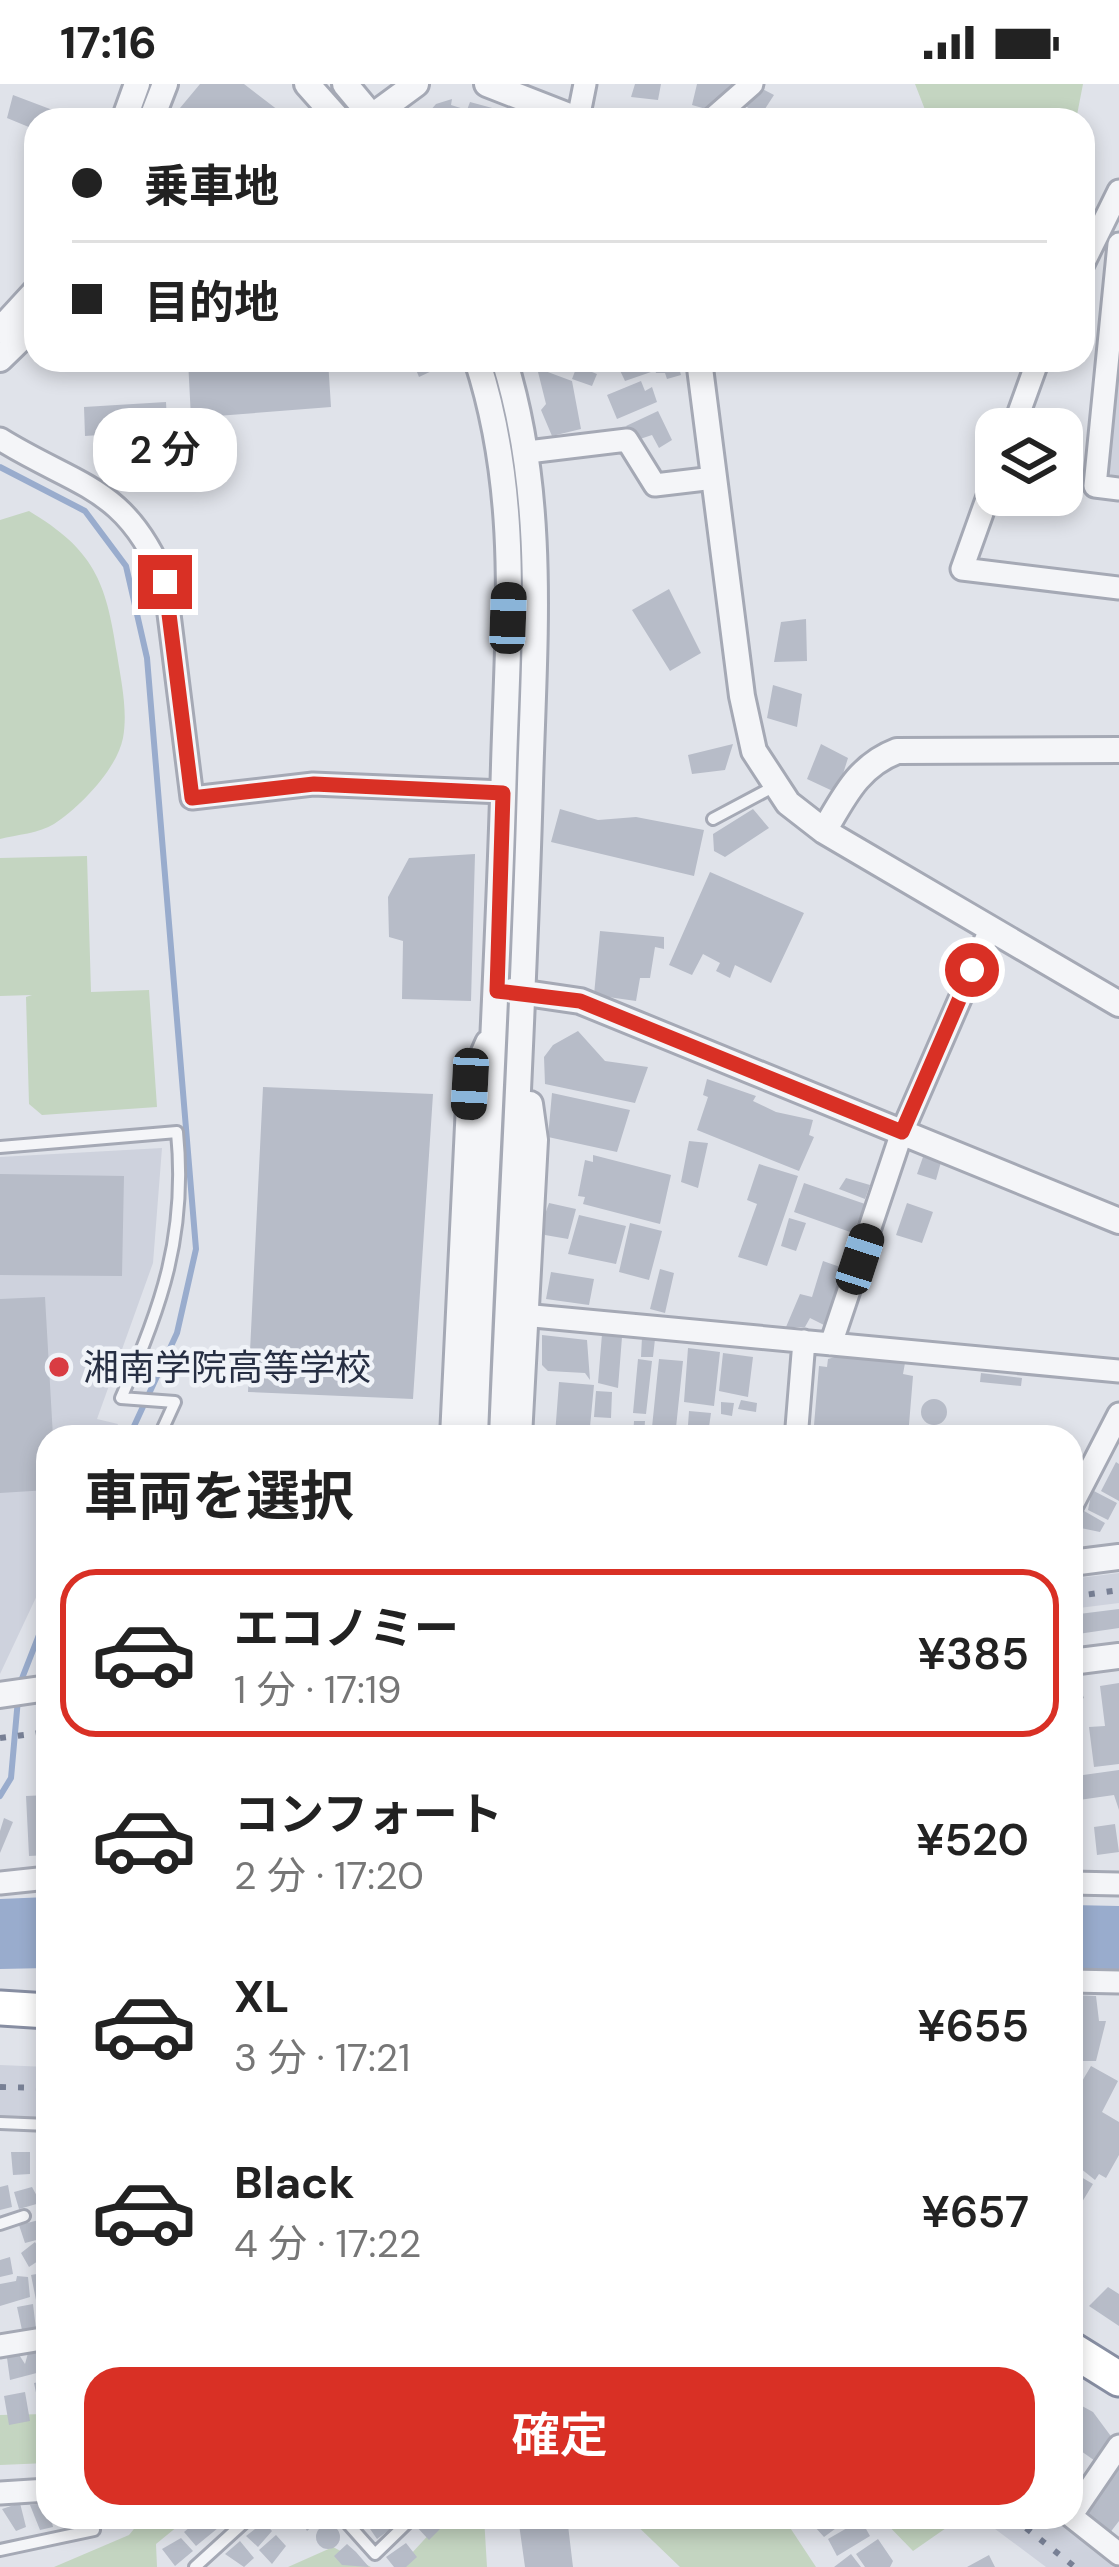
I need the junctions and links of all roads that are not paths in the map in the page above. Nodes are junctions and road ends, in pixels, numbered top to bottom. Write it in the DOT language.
graph roads {
  1 [pos="307,84"];
  2 [pos="416,84"];
  3 [pos="487,84"];
  4 [pos="752,84"];
  5 [pos="328,108"];
  6 [pos="385,108"];
  7 [pos="548,108"];
  8 [pos="725,108"];
  9 [pos="1119,190"];
  10 [pos="1095,239"];
  11 [pos="1119,244"];
  12 [pos="24,304"];
  13 [pos="0,330"];
  14 [pos="24,336"];
  15 [pos="0,359"];
  16 [pos="480,372"];
  17 [pos="507,372"];
  18 [pos="701,372"];
  19 [pos="1034,372"];
  20 [pos="1021,408"];
  21 [pos="0,439"];
  22 [pos="528,452"];
  23 [pos="714,478"];
  24 [pos="1119,489"];
  25 [pos="981,516"];
  26 [pos="1119,588"];
  27 [pos="1119,750"];
  28 [pos="772,787"];
  29 [pos="503,793"];
  30 [pos="713,819"];
  31 [pos="824,831"];
  32 [pos="990,930"];
  33 [pos="497,991"];
  34 [pos="524,991"];
  35 [pos="1119,1004"];
  36 [pos="496,1024"];
  37 [pos="523,1048"];
  38 [pos="902,1132"];
  39 [pos="0,1147"];
  40 [pos="1119,1221"];
  41 [pos="523,1315"];
  42 [pos="804,1341"];
  43 [pos="831,1344"];
  44 [pos="1119,1371"];
  45 [pos="1119,1414"];
  46 [pos="164,1425"];
  47 [pos="454,1425"];
  48 [pos="475,1425"];
  49 [pos="502,1425"];
  50 [pos="519,1425"];
  51 [pos="797,1425"];
  52 [pos="1083,1484"];
  53 [pos="1119,1557"];
  54 [pos="1083,1562"];
  55 [pos="1119,1656"];
  56 [pos="1083,1660"];
  57 [pos="36,1690"];
  58 [pos="0,1695"];
  59 [pos="36,1879"];
  60 [pos="0,1883"];
  61 [pos="1083,1883"];
  62 [pos="1119,1884"];
  63 [pos="1083,1981"];
  64 [pos="1119,1982"];
  65 [pos="0,2008"];
  66 [pos="36,2010"];
  67 [pos="0,2029"];
  68 [pos="36,2030"];
  69 [pos="0,2123"];
  70 [pos="36,2124"];
  71 [pos="24,2216"];
  72 [pos="0,2224"];
  73 [pos="1083,2330"];
  74 [pos="36,2340"];
  75 [pos="0,2346"];
  76 [pos="1119,2352"];
  77 [pos="1083,2356"];
  78 [pos="1119,2379"];
  79 [pos="1119,2446"];
  80 [pos="36,2491"];
  81 [pos="0,2493"];
  82 [pos="1083,2498"];
  83 [pos="1083,2526"];
  84 [pos="237,2529"];
  85 [pos="353,2529"];
  86 [pos="401,2529"];
  87 [pos="94,2530"];
  88 [pos="0,2550"];
  89 [pos="1119,2554"];
  90 [pos="195,2567"];
  1 -- 5 [label="street"];
  2 -- 6 [label="street"];
  3 -- 7 [label="street"];
  4 -- 8 [label="street"];
  9 -- 10 [label="street"];
  11 -- 24 [label="street"];
  12 -- 13 [label="street"];
  14 -- 15 [label="street"];
  16 -- 29 [label="street"];
  17 -- 22 [label="street"];
  18 -- 23 [label="street"];
  19 -- 20 [label="street"];
  21 -- 29 [label="street"];
  22 -- 23 [label="street"];
  22 -- 34 [label="street"];
  23 -- 28 [label="street"];
  25 -- 26 [label="street"];
  27 -- 31 [label="street"];
  28 -- 30 [label="lane"];
  28 -- 31 [label="street"];
  29 -- 33 [label="street"];
  31 -- 32 [label="street"];
  32 -- 35 [label="street"];
  32 -- 38 [label="street"];
  33 -- 34 [label="street"];
  33 -- 36 [label="street"];
  34 -- 37 [label="street"];
  34 -- 38 [label="street"];
  36 -- 47 [label="street"];
  36 -- 48 [label="street"];
  37 -- 41 [label="street"];
  37 -- 49 [label="street"];
  38 -- 40 [label="street"];
  38 -- 43 [label="street"];
  39 -- 46 [label="lane"];
  41 -- 42 [label="street"];
  41 -- 50 [label="street"];
  42 -- 43 [label="street"];
  42 -- 51 [label="street"];
  43 -- 44 [label="street"];
  45 -- 52 [label="street"];
  53 -- 54 [label="street"];
  55 -- 56 [label="street"];
  57 -- 58 [label="street"];
  59 -- 60 [label="street"];
  61 -- 62 [label="street"];
  63 -- 64 [label="street"];
  65 -- 66 [label="highway"];
  67 -- 68 [label="highway"];
  69 -- 70 [label="lane"];
  71 -- 72 [label="lane"];
  73 -- 76 [label="highway"];
  74 -- 75 [label="street"];
  77 -- 78 [label="highway"];
  79 -- 82 [label="street"];
  80 -- 81 [label="street"];
  83 -- 89 [label="street"];
  84 -- 90 [label="lane"];
  85 -- 86 [label="lane"];
  87 -- 88 [label="lane"];
}
